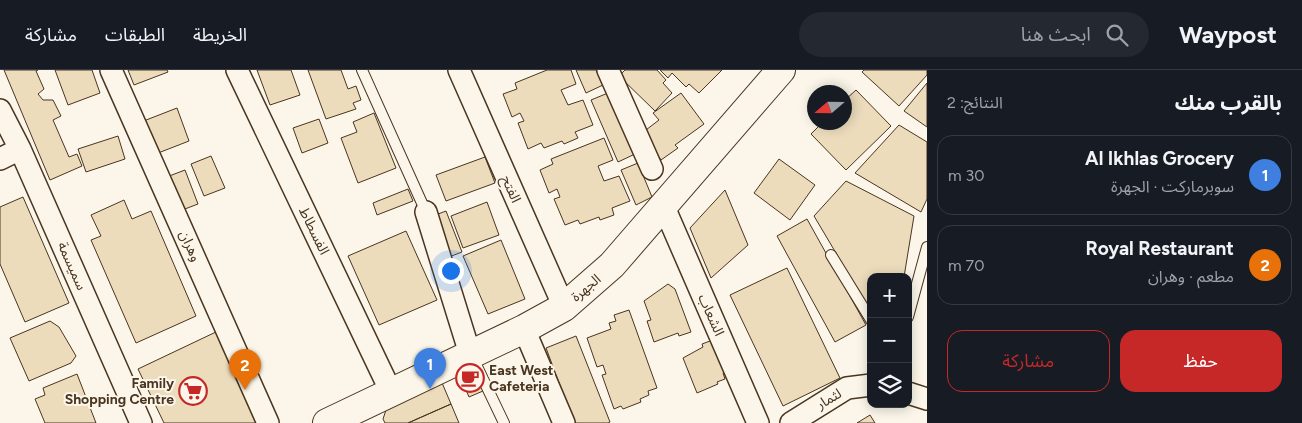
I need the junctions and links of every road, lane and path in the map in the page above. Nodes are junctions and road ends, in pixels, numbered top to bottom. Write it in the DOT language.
graph roads {
  1 [pos="111,70"];
  2 [pos="237,70"];
  3 [pos="362,70"];
  4 [pos="459,70"];
  5 [pos="608,70"];
  6 [pos="781,70"];
  7 [pos="0,110"];
  8 [pos="20,149"];
  9 [pos="0,159"];
  10 [pos="652,169"];
  11 [pos="664,207"];
  12 [pos="426,212"];
  13 [pos="927,247"];
  14 [pos="831,255"];
  15 [pos="912,302"];
  16 [pos="564,307"];
  17 [pos="870,318"];
  18 [pos="524,330"];
  19 [pos="470,354"];
  20 [pos="867,386"];
  21 [pos="391,392"];
  22 [pos="912,394"];
  23 [pos="927,399"];
  24 [pos="342,420"];
  25 [pos="141,423"];
  26 [pos="268,423"];
  27 [pos="504,423"];
  28 [pos="564,423"];
  29 [pos="758,423"];
  30 [pos="790,423"];
  1 -- 26 [label="street, وهران"];
  2 -- 21 [label="street, الفسطاط"];
  3 -- 12 [label="lane"];
  4 -- 16 [label="street, الفتح"];
  5 -- 10 [label="street"];
  6 -- 11 [label="street, الجهرة"];
  7 -- 8 [label="street, سميسمة"];
  8 -- 9 [label="street"];
  8 -- 25 [label="street, سميسمة"];
  11 -- 16 [label="street, الجهرة"];
  11 -- 29 [label="street, الشعاب"];
  12 -- 19 [label="street"];
  13 -- 15 [label="lane"];
  14 -- 17 [label="lane"];
  16 -- 18 [label="street, الجهرة"];
  18 -- 19 [label="street, الجهرة"];
  18 -- 28 [label="street"];
  19 -- 21 [label="street, الجهرة"];
  19 -- 27 [label="lane"];
  20 -- 30 [label="street, لثمار"];
  21 -- 24 [label="street, الجهرة"];
  22 -- 23 [label="street"];
}
